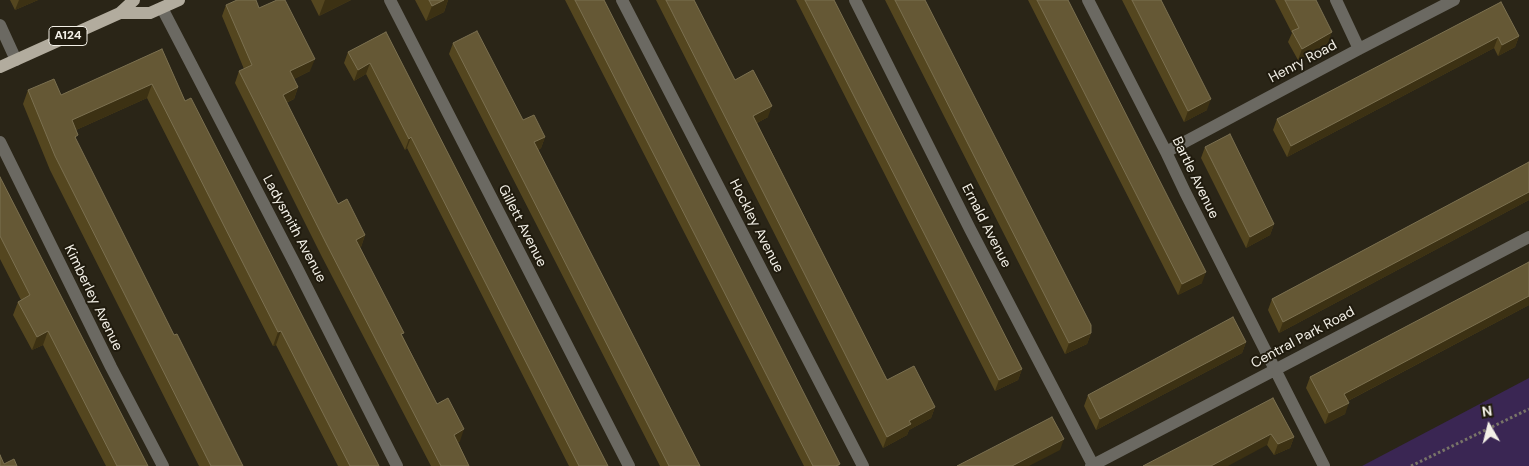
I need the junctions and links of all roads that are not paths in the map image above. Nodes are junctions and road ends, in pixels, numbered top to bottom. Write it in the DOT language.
graph roads {
  1 [pos="134,0"];
  2 [pos="180,0"];
  3 [pos="390,0"];
  4 [pos="622,0"];
  5 [pos="855,0"];
  6 [pos="1088,0"];
  7 [pos="1336,0"];
  8 [pos="1454,0"];
  9 [pos="162,8"];
  10 [pos="120,13"];
  11 [pos="0,25"];
  12 [pos="1359,49"];
  13 [pos="16,60"];
  14 [pos="0,67"];
  15 [pos="0,142"];
  16 [pos="1166,152"];
  17 [pos="1529,237"];
  18 [pos="1274,369"];
  19 [pos="163,466"];
  20 [pos="397,466"];
  21 [pos="629,466"];
  22 [pos="863,466"];
  23 [pos="1092,466"];
  24 [pos="1324,466"];
  1 -- 10 [label="main road, A124"];
  2 -- 9 [label="main road, A124"];
  3 -- 21 [label="street, Gillett Avenue"];
  4 -- 22 [label="street, Hockley Avenue"];
  5 -- 23 [label="street, Ernald Avenue"];
  6 -- 16 [label="street, Bartle Avenue"];
  7 -- 12 [label="street"];
  8 -- 12 [label="street, Henry Road"];
  9 -- 10 [label="main road, A124"];
  9 -- 20 [label="street, Ladysmith Avenue"];
  10 -- 13 [label="main road, A124"];
  11 -- 13 [label="street"];
  12 -- 16 [label="street, Henry Road"];
  13 -- 14 [label="main road, A124"];
  15 -- 19 [label="street, Kimberley Avenue"];
  16 -- 18 [label="street, Bartle Avenue"];
  17 -- 18 [label="street, Central Park Road"];
  18 -- 23 [label="street, Central Park Road"];
  18 -- 24 [label="street, Bartle Avenue"];
}
